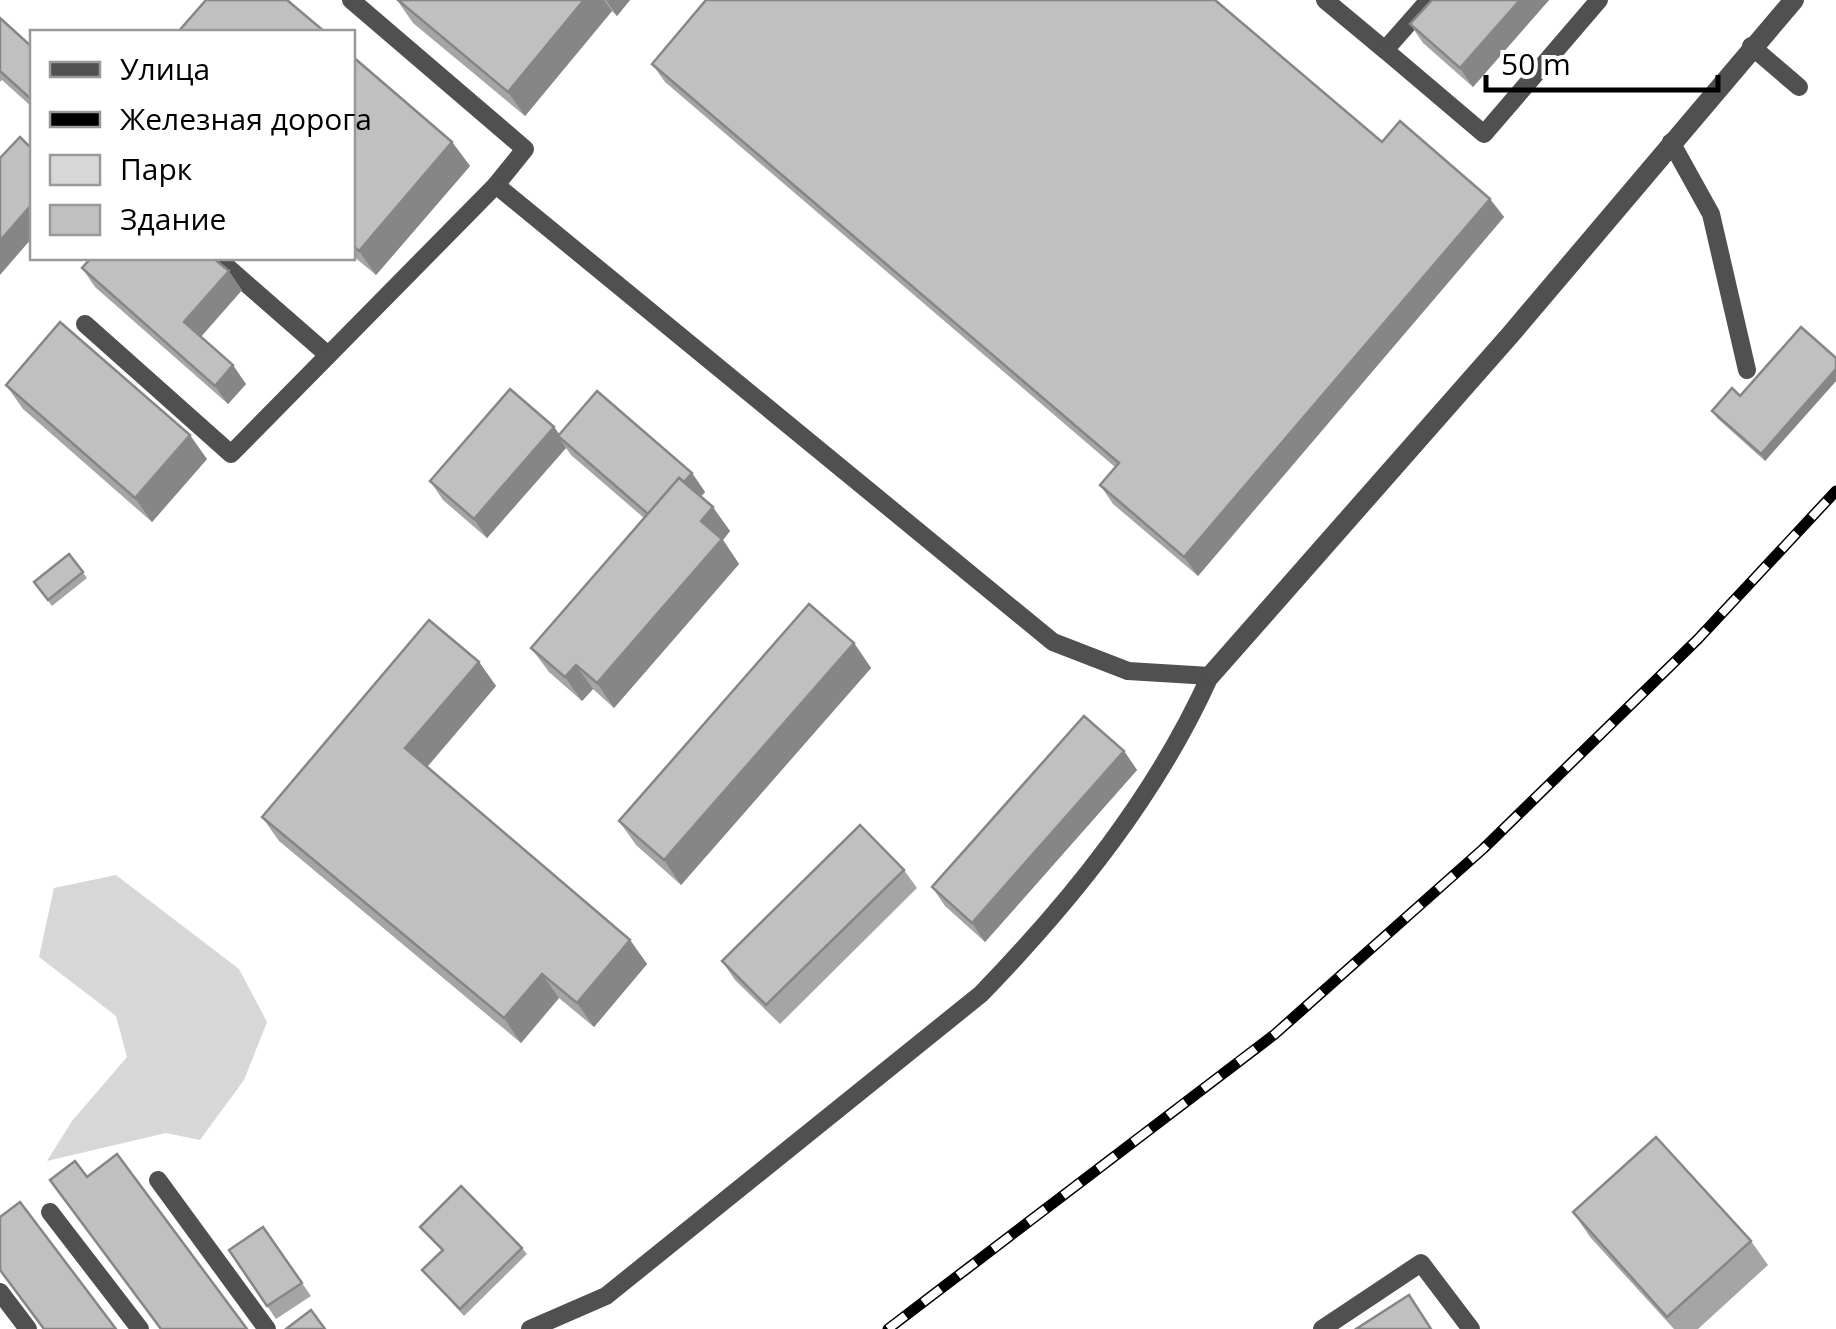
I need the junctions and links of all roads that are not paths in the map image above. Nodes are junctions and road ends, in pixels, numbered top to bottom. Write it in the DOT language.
graph roads {
  1 [pos="351,0"];
  2 [pos="1326,0"];
  3 [pos="1429,0"];
  4 [pos="1598,0"];
  5 [pos="1794,0"];
  6 [pos="1751,46"];
  7 [pos="1386,50"];
  8 [pos="1798,87"];
  9 [pos="1670,142"];
  10 [pos="496,185"];
  11 [pos="219,260"];
  12 [pos="85,324"];
  13 [pos="328,355"];
  14 [pos="1746,370"];
  15 [pos="1210,676"];
  16 [pos="158,1180"];
  17 [pos="50,1212"];
  18 [pos="0,1292"];
  19 [pos="28,1329"];
  20 [pos="140,1329"];
  21 [pos="267,1329"];
  22 [pos="530,1329"];
  23 [pos="1322,1329"];
  24 [pos="1471,1329"];
  1 -- 10 [label="lane"];
  2 -- 7 [label="lane"];
  3 -- 7 [label="lane"];
  4 -- 7 [label="lane"];
  5 -- 6 [label="street"];
  6 -- 8 [label="lane"];
  6 -- 9 [label="street"];
  9 -- 14 [label="lane"];
  9 -- 15 [label="street"];
  10 -- 13 [label="lane"];
  10 -- 15 [label="lane"];
  11 -- 13 [label="lane"];
  12 -- 13 [label="lane"];
  15 -- 22 [label="lane"];
  16 -- 21 [label="lane"];
  17 -- 20 [label="lane"];
  18 -- 19 [label="lane"];
  23 -- 24 [label="lane"];
}
